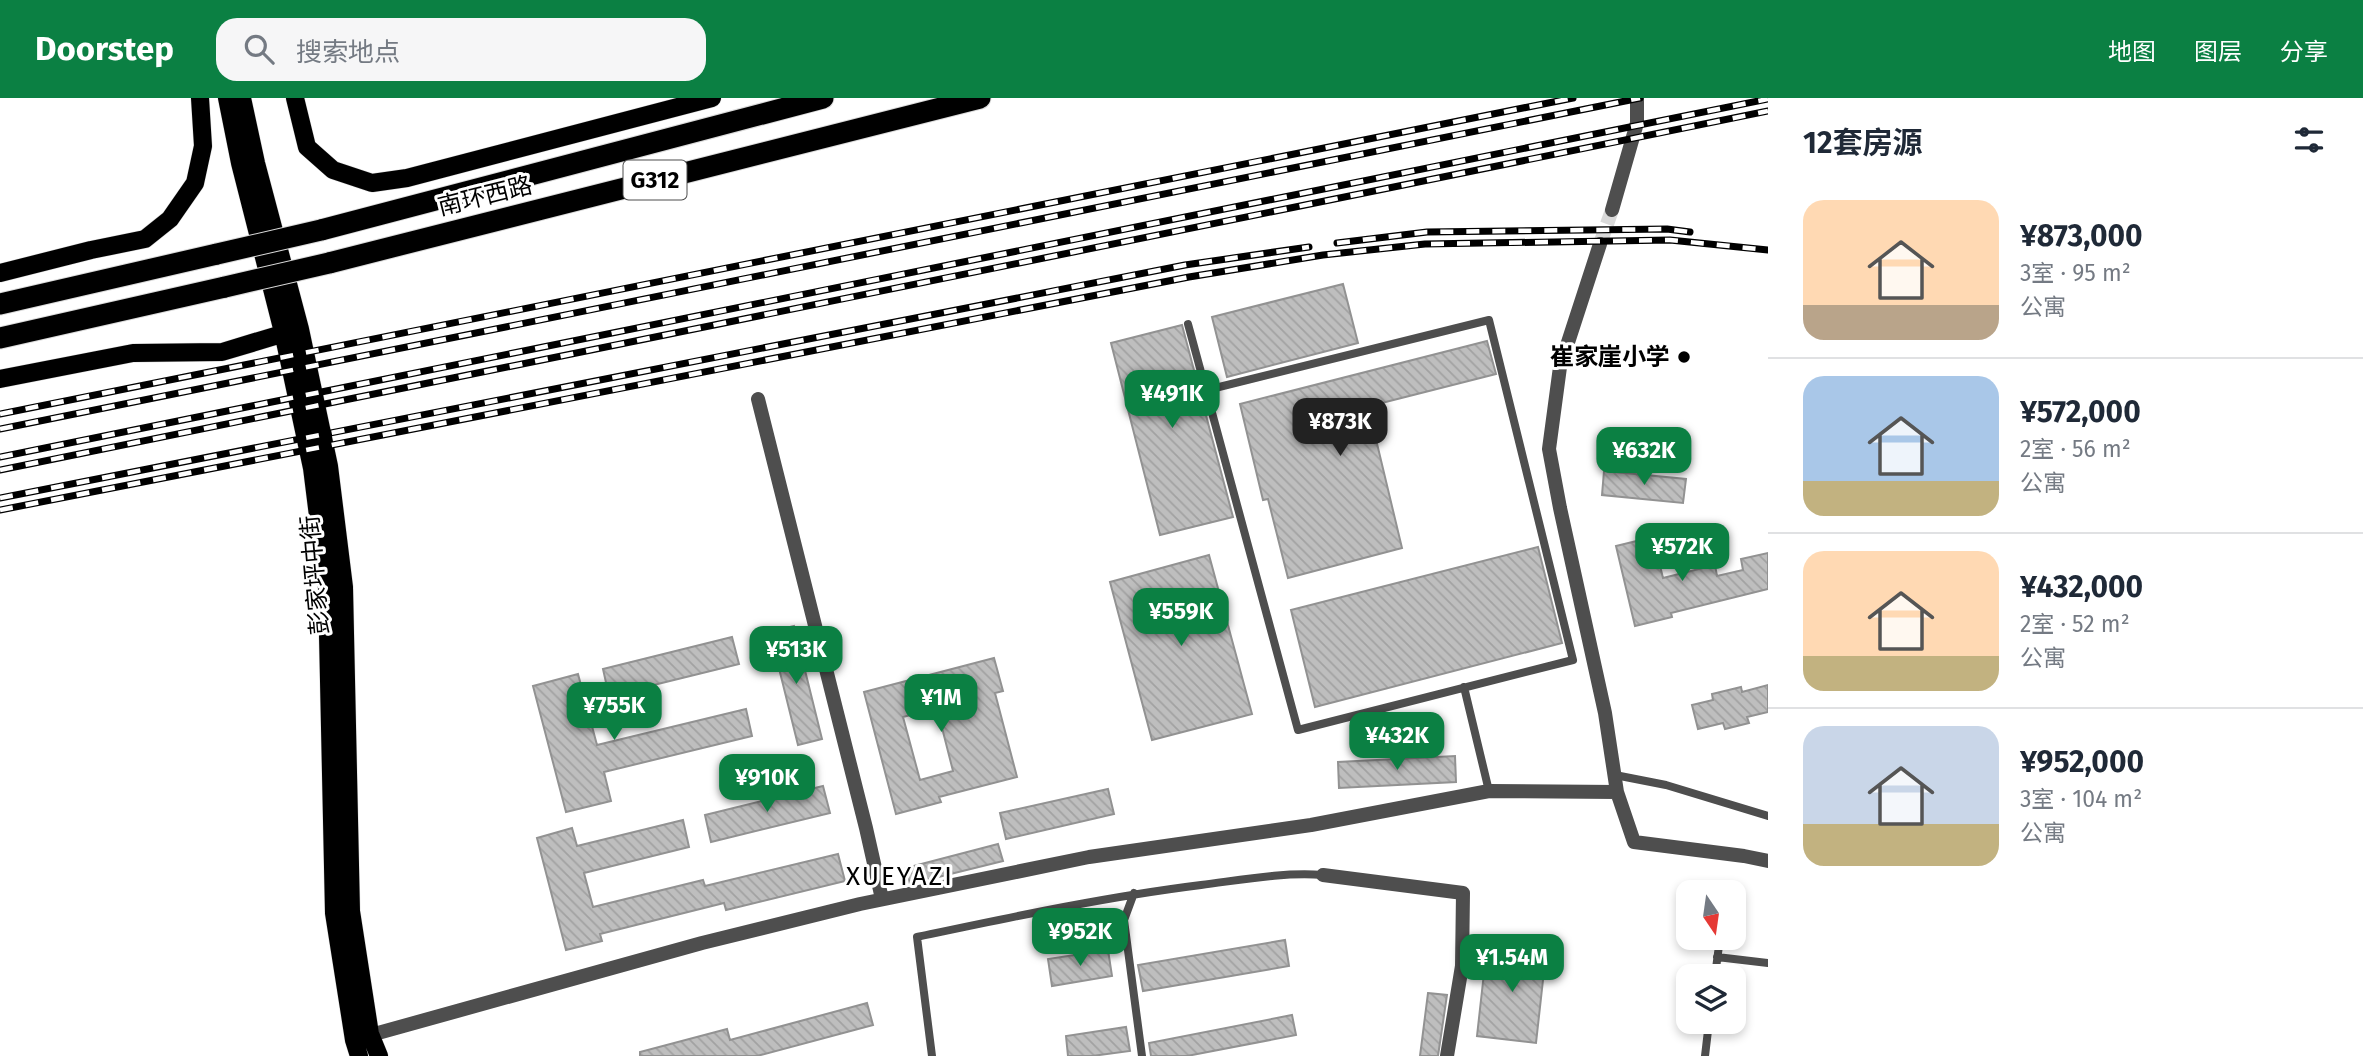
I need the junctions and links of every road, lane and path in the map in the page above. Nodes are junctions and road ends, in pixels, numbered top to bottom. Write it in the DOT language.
graph roads {
  1 [pos="200,98"];
  2 [pos="227,98"];
  3 [pos="242,98"];
  4 [pos="295,98"];
  5 [pos="712,98"];
  6 [pos="823,98"];
  7 [pos="981,98"];
  8 [pos="1637,98"];
  9 [pos="1612,210"];
  10 [pos="1600,244"];
  11 [pos="0,273"];
  12 [pos="0,304"];
  13 [pos="1188,324"];
  14 [pos="291,330"];
  15 [pos="0,338"];
  16 [pos="0,379"];
  17 [pos="1207,390"];
  18 [pos="758,399"];
  19 [pos="1464,687"];
  20 [pos="1615,775"];
  21 [pos="1489,791"];
  22 [pos="1617,792"];
  23 [pos="1768,816"];
  24 [pos="1768,861"];
  25 [pos="1323,875"];
  26 [pos="1134,893"];
  27 [pos="882,900"];
  28 [pos="1718,950"];
  29 [pos="1717,957"];
  30 [pos="1768,962"];
  31 [pos="1716,964"];
  32 [pos="1708,1034"];
  33 [pos="361,1043"];
  34 [pos="379,1056"];
  35 [pos="932,1056"];
  36 [pos="1142,1056"];
  37 [pos="1447,1056"];
  38 [pos="1705,1056"];
  1 -- 11 [label="main road"];
  2 -- 14 [label="main road, 彭家坪中街"];
  3 -- 14 [label="main road, 彭家坪中街"];
  4 -- 5 [label="main road"];
  6 -- 12 [label="highway, 南环西路 / G312, bridge"];
  7 -- 15 [label="highway, 南环西路 / G312, bridge"];
  8 -- 9 [label="street"];
  10 -- 20 [label="street"];
  13 -- 17 [label="lane"];
  14 -- 16 [label="main road"];
  14 -- 33 [label="main road, 彭家坪中街"];
  17 -- 19 [label="lane"];
  17 -- 19 [label="lane"];
  18 -- 27 [label="street"];
  19 -- 21 [label="lane"];
  20 -- 22 [label="street"];
  20 -- 23 [label="lane"];
  21 -- 22 [label="street"];
  21 -- 27 [label="street"];
  22 -- 24 [label="street"];
  25 -- 26 [label="lane"];
  25 -- 37 [label="street"];
  26 -- 35 [label="lane"];
  26 -- 36 [label="lane"];
  27 -- 33 [label="street"];
  28 -- 29 [label="lane"];
  29 -- 30 [label="lane"];
  29 -- 31 [label="lane"];
  32 -- 38 [label="lane"];
  33 -- 34 [label="main road, 彭家坪中街"];
}
